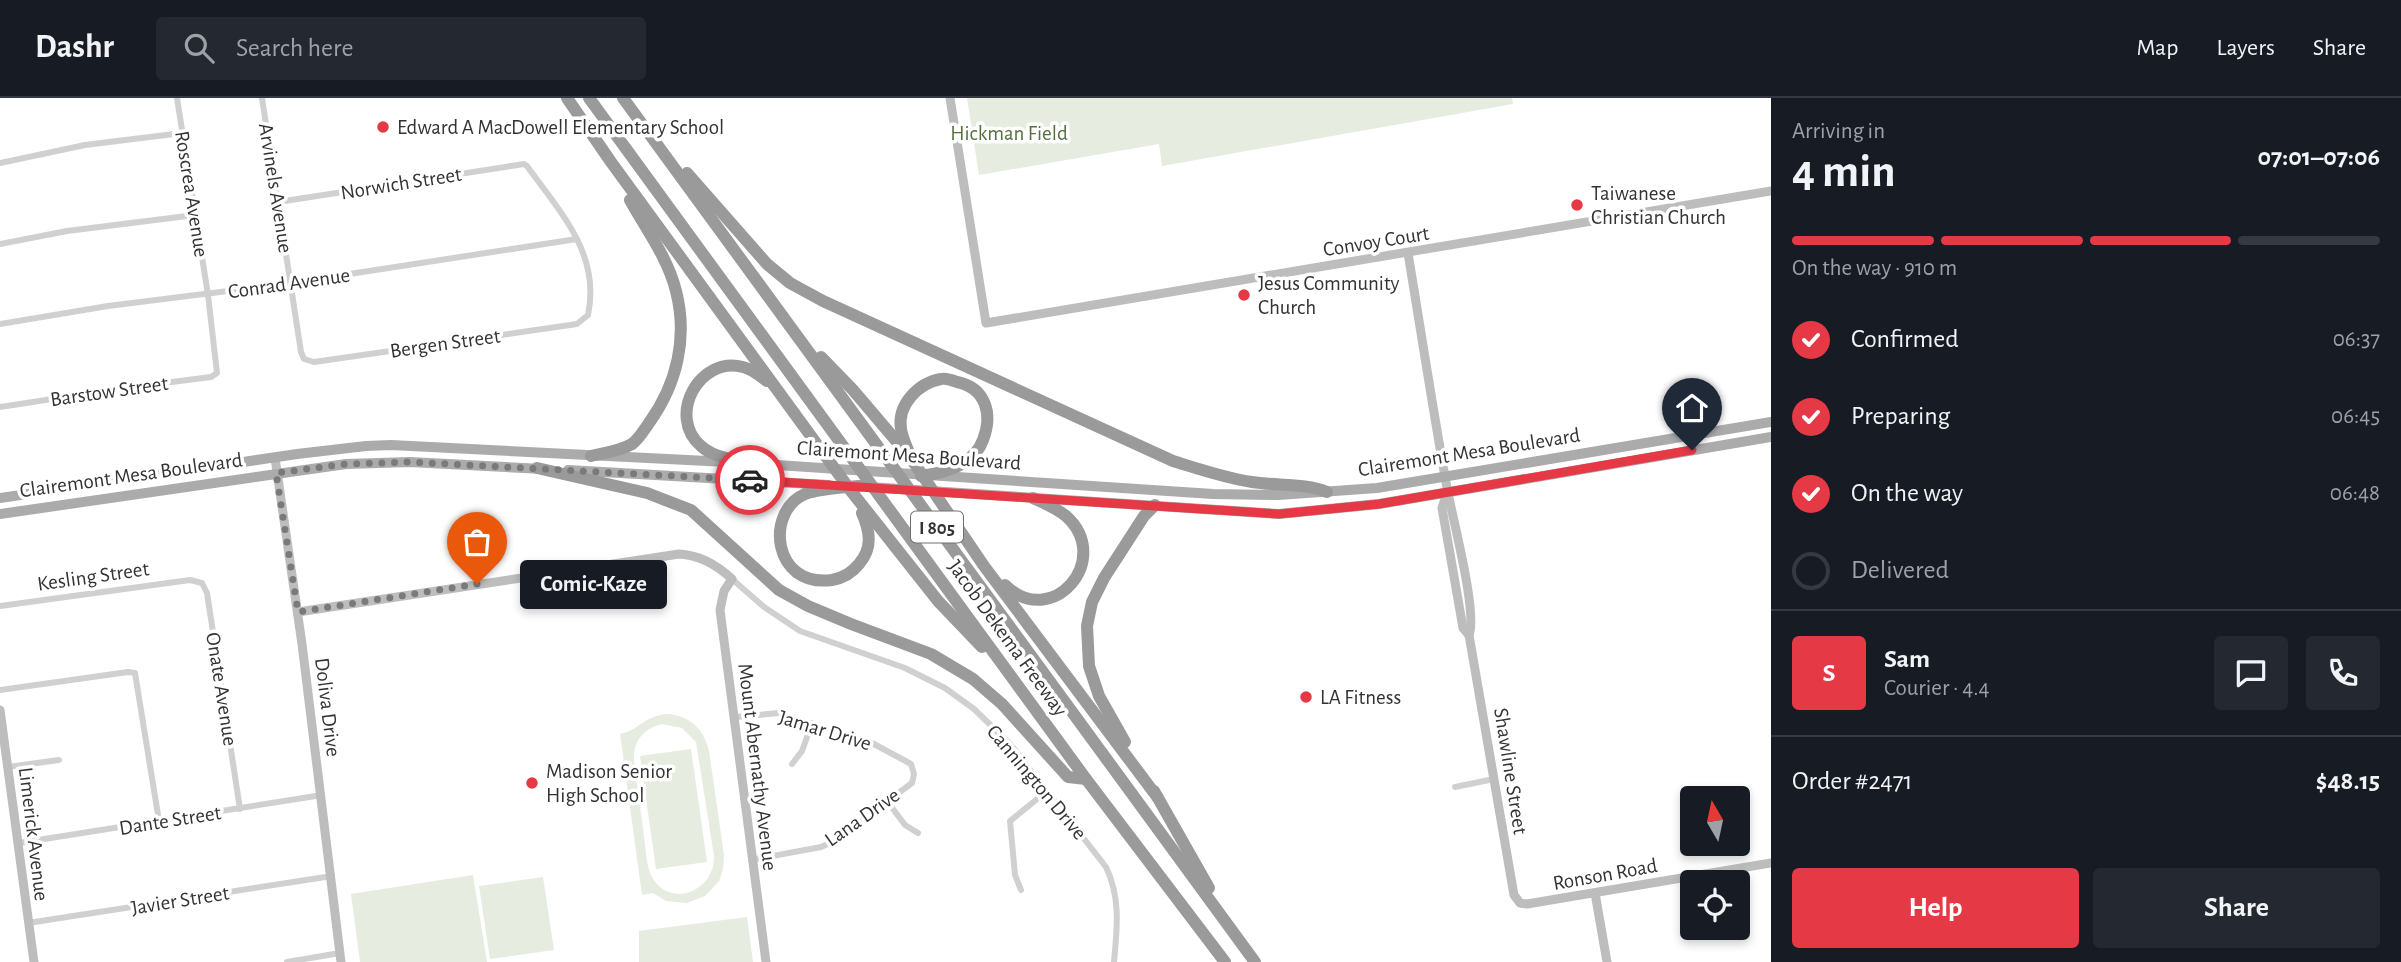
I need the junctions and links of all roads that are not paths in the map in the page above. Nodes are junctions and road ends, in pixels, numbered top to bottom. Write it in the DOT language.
graph roads {
  1 [pos="177,98"];
  2 [pos="262,98"];
  3 [pos="567,98"];
  4 [pos="589,98"];
  5 [pos="623,98"];
  6 [pos="950,98"];
  7 [pos="635,114"];
  8 [pos="182,133"];
  9 [pos="611,162"];
  10 [pos="0,163"];
  11 [pos="1771,191"];
  12 [pos="278,202"];
  13 [pos="195,215"];
  14 [pos="577,239"];
  15 [pos="0,244"];
  16 [pos="1408,254"];
  17 [pos="290,283"];
  18 [pos="208,295"];
  19 [pos="787,322"];
  20 [pos="0,324"];
  21 [pos="304,359"];
  22 [pos="217,373"];
  23 [pos="0,407"];
  24 [pos="792,408"];
  25 [pos="1771,422"];
  26 [pos="1771,437"];
  27 [pos="591,456"];
  28 [pos="910,457"];
  29 [pos="275,458"];
  30 [pos="747,463"];
  31 [pos="537,468"];
  32 [pos="276,473"];
  33 [pos="920,476"];
  34 [pos="943,476"];
  35 [pos="1445,477"];
  36 [pos="826,487"];
  37 [pos="855,489"];
  38 [pos="1327,492"];
  39 [pos="1447,492"];
  40 [pos="0,498"];
  41 [pos="1033,498"];
  42 [pos="1155,505"];
  43 [pos="0,514"];
  44 [pos="984,566"];
  45 [pos="732,579"];
  46 [pos="190,580"];
  47 [pos="0,606"];
  48 [pos="298,612"];
  49 [pos="1019,687"];
  50 [pos="0,690"];
  51 [pos="0,710"];
  52 [pos="735,717"];
  53 [pos="813,723"];
  54 [pos="59,760"];
  55 [pos="792,764"];
  56 [pos="911,764"];
  57 [pos="8,767"];
  58 [pos="1086,779"];
  59 [pos="1494,779"];
  60 [pos="1455,787"];
  61 [pos="1047,790"];
  62 [pos="322,796"];
  63 [pos="1158,799"];
  64 [pos="887,801"];
  65 [pos="240,809"];
  66 [pos="159,821"];
  67 [pos="918,833"];
  68 [pos="19,843"];
  69 [pos="751,860"];
  70 [pos="1771,863"];
  71 [pos="332,876"];
  72 [pos="1021,890"];
  73 [pos="1595,893"];
  74 [pos="1527,904"];
  75 [pos="28,923"];
  76 [pos="1239,941"];
  77 [pos="341,958"];
  78 [pos="33,962"];
  79 [pos="287,962"];
  80 [pos="766,962"];
  81 [pos="1114,962"];
  82 [pos="1225,962"];
  83 [pos="1255,962"];
  84 [pos="1607,962"];
  1 -- 8 [label="street, Roscrea Avenue"];
  2 -- 12 [label="street, Arvinels Avenue"];
  3 -- 9 [label="highway"];
  4 -- 49 [label="highway, Jacob Dekema Freeway / I 805"];
  5 -- 7 [label="highway, Jacob Dekema Freeway / I 805"];
  6 -- 16 [label="street, Convoy Court"];
  7 -- 19 [label="highway, Jacob Dekema Freeway / I 805"];
  7 -- 38 [label="highway"];
  8 -- 10 [label="street"];
  8 -- 13 [label="street, Roscrea Avenue"];
  9 -- 24 [label="highway"];
  9 -- 27 [label="highway"];
  11 -- 16 [label="street, Convoy Court"];
  12 -- 14 [label="street, Norwich Street"];
  12 -- 17 [label="street, Arvinels Avenue"];
  13 -- 15 [label="street"];
  13 -- 18 [label="street, Roscrea Avenue"];
  14 -- 17 [label="street, Conrad Avenue"];
  14 -- 21 [label="street, Bergen Street"];
  16 -- 35 [label="street, Shawline Street"];
  17 -- 18 [label="street, Conrad Avenue"];
  17 -- 21 [label="street, Arvinels Avenue"];
  18 -- 20 [label="street, Conrad Avenue"];
  18 -- 22 [label="street, Roscrea Avenue"];
  19 -- 28 [label="highway"];
  19 -- 76 [label="highway, Jacob Dekema Freeway / I 805"];
  22 -- 23 [label="street, Barstow Street"];
  24 -- 30 [label="highway"];
  24 -- 37 [label="highway"];
  25 -- 35 [label="main road, Clairemont Mesa Boulevard"];
  26 -- 39 [label="main road, Clairemont Mesa Boulevard"];
  27 -- 29 [label="main road, Clairemont Mesa Boulevard"];
  27 -- 30 [label="main road, Clairemont Mesa Boulevard"];
  28 -- 34 [label="highway"];
  28 -- 44 [label="highway"];
  29 -- 32 [label="street, Doliva Drive"];
  29 -- 40 [label="main road, Clairemont Mesa Boulevard"];
  30 -- 33 [label="main road, Clairemont Mesa Boulevard"];
  31 -- 32 [label="main road, Clairemont Mesa Boulevard"];
  31 -- 36 [label="main road, Clairemont Mesa Boulevard"];
  31 -- 58 [label="highway"];
  32 -- 43 [label="main road, Clairemont Mesa Boulevard"];
  32 -- 48 [label="street, Doliva Drive"];
  33 -- 34 [label="highway"];
  34 -- 38 [label="main road, Clairemont Mesa Boulevard"];
  35 -- 38 [label="main road, Clairemont Mesa Boulevard"];
  35 -- 39 [label="street, Shawline Street"];
  36 -- 37 [label="highway"];
  36 -- 37 [label="highway"];
  37 -- 41 [label="main road, Clairemont Mesa Boulevard"];
  37 -- 49 [label="highway"];
  39 -- 42 [label="main road, Clairemont Mesa Boulevard"];
  39 -- 59 [label="street, Shawline Street"];
  41 -- 42 [label="main road, Clairemont Mesa Boulevard"];
  41 -- 44 [label="highway"];
  42 -- 63 [label="highway"];
  44 -- 63 [label="highway"];
  45 -- 48 [label="street"];
  45 -- 52 [label="street, Mount Abernathy Avenue"];
  45 -- 61 [label="street, Cannington Drive"];
  46 -- 47 [label="street, Kesling Street"];
  46 -- 65 [label="street, Onate Avenue"];
  48 -- 62 [label="street, Doliva Drive"];
  49 -- 58 [label="highway, Jacob Dekema Freeway / I 805"];
  50 -- 66 [label="street"];
  51 -- 57 [label="street, Limerick Avenue"];
  52 -- 53 [label="street, Jamar Drive"];
  52 -- 69 [label="street, Mount Abernathy Avenue"];
  53 -- 55 [label="street"];
  53 -- 56 [label="street, Jamar Drive"];
  54 -- 57 [label="street"];
  56 -- 64 [label="street, Lana Drive"];
  57 -- 68 [label="street, Limerick Avenue"];
  58 -- 82 [label="highway, Jacob Dekema Freeway / I 805"];
  59 -- 60 [label="street"];
  59 -- 74 [label="street, Shawline Street"];
  61 -- 72 [label="street"];
  61 -- 81 [label="street, Cannington Drive"];
  62 -- 65 [label="street, Dante Street"];
  62 -- 71 [label="street, Doliva Drive"];
  63 -- 76 [label="highway"];
  64 -- 67 [label="street"];
  64 -- 69 [label="street, Lana Drive"];
  65 -- 66 [label="street, Dante Street"];
  66 -- 68 [label="street, Dante Street"];
  68 -- 75 [label="street, Limerick Avenue"];
  69 -- 80 [label="street, Mount Abernathy Avenue"];
  70 -- 73 [label="street, Ronson Road"];
  71 -- 75 [label="street, Javier Street"];
  71 -- 77 [label="street, Doliva Drive"];
  73 -- 74 [label="street, Ronson Road"];
  73 -- 84 [label="street"];
  75 -- 78 [label="street, Limerick Avenue"];
  76 -- 83 [label="highway, Jacob Dekema Freeway / I 805"];
  77 -- 79 [label="street"];
}
